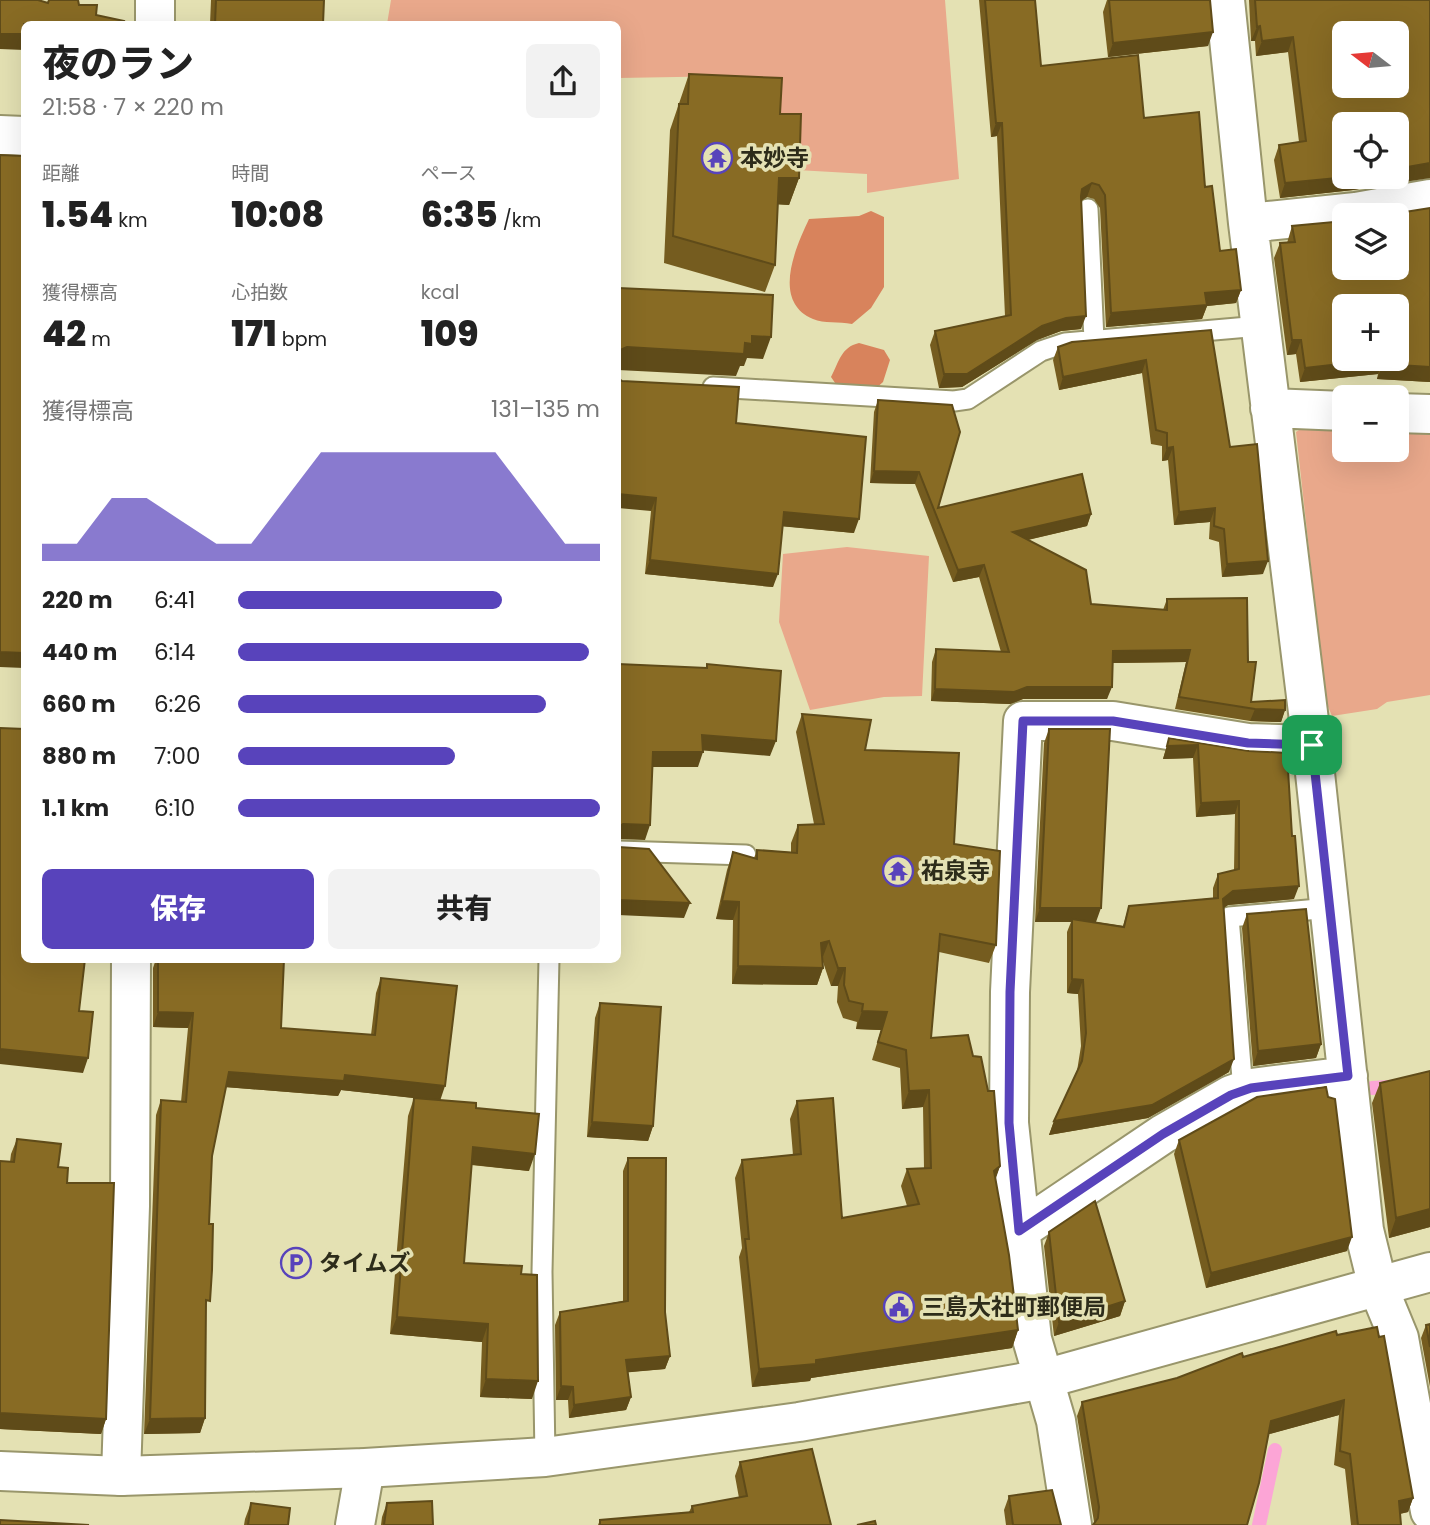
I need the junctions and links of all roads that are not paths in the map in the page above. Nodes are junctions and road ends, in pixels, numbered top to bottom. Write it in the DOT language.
graph roads {
  1 [pos="155,0"];
  2 [pos="1225,0"];
  3 [pos="155,21"];
  4 [pos="0,135"];
  5 [pos="21,135"];
  6 [pos="1430,199"];
  7 [pos="1088,209"];
  8 [pos="1248,223"];
  9 [pos="1261,326"];
  10 [pos="1094,340"];
  11 [pos="687,386"];
  12 [pos="1270,408"];
  13 [pos="1332,411"];
  14 [pos="1409,413"];
  15 [pos="1430,414"];
  16 [pos="1312,745"];
  17 [pos="621,851"];
  18 [pos="746,855"];
  19 [pos="1330,908"];
  20 [pos="131,963"];
  21 [pos="549,963"];
  22 [pos="1348,1076"];
  23 [pos="1243,1091"];
  24 [pos="1019,1231"];
  25 [pos="1430,1272"];
  26 [pos="1378,1287"];
  27 [pos="1044,1380"];
  28 [pos="545,1457"];
  29 [pos="365,1468"];
  30 [pos="0,1471"];
  31 [pos="121,1476"];
  32 [pos="1430,1511"];
  33 [pos="355,1525"];
  34 [pos="1072,1525"];
  1 -- 3 [label="street"];
  2 -- 8 [label="street"];
  4 -- 5 [label="street"];
  6 -- 8 [label="street"];
  7 -- 10 [label="lane"];
  8 -- 9 [label="street"];
  9 -- 10 [label="lane"];
  9 -- 12 [label="street"];
  10 -- 11 [label="lane"];
  12 -- 13 [label="street"];
  12 -- 16 [label="street"];
  14 -- 15 [label="street"];
  16 -- 19 [label="street"];
  16 -- 24 [label="street"];
  17 -- 18 [label="lane"];
  19 -- 22 [label="street"];
  19 -- 23 [label="lane"];
  20 -- 31 [label="street"];
  21 -- 28 [label="lane"];
  22 -- 23 [label="street"];
  22 -- 26 [label="street"];
  23 -- 24 [label="street"];
  24 -- 27 [label="street"];
  25 -- 26 [label="street"];
  26 -- 27 [label="street"];
  26 -- 32 [label="street"];
  27 -- 28 [label="street"];
  27 -- 34 [label="street"];
  28 -- 29 [label="street"];
  29 -- 31 [label="street"];
  29 -- 33 [label="street"];
  30 -- 31 [label="street"];
}
